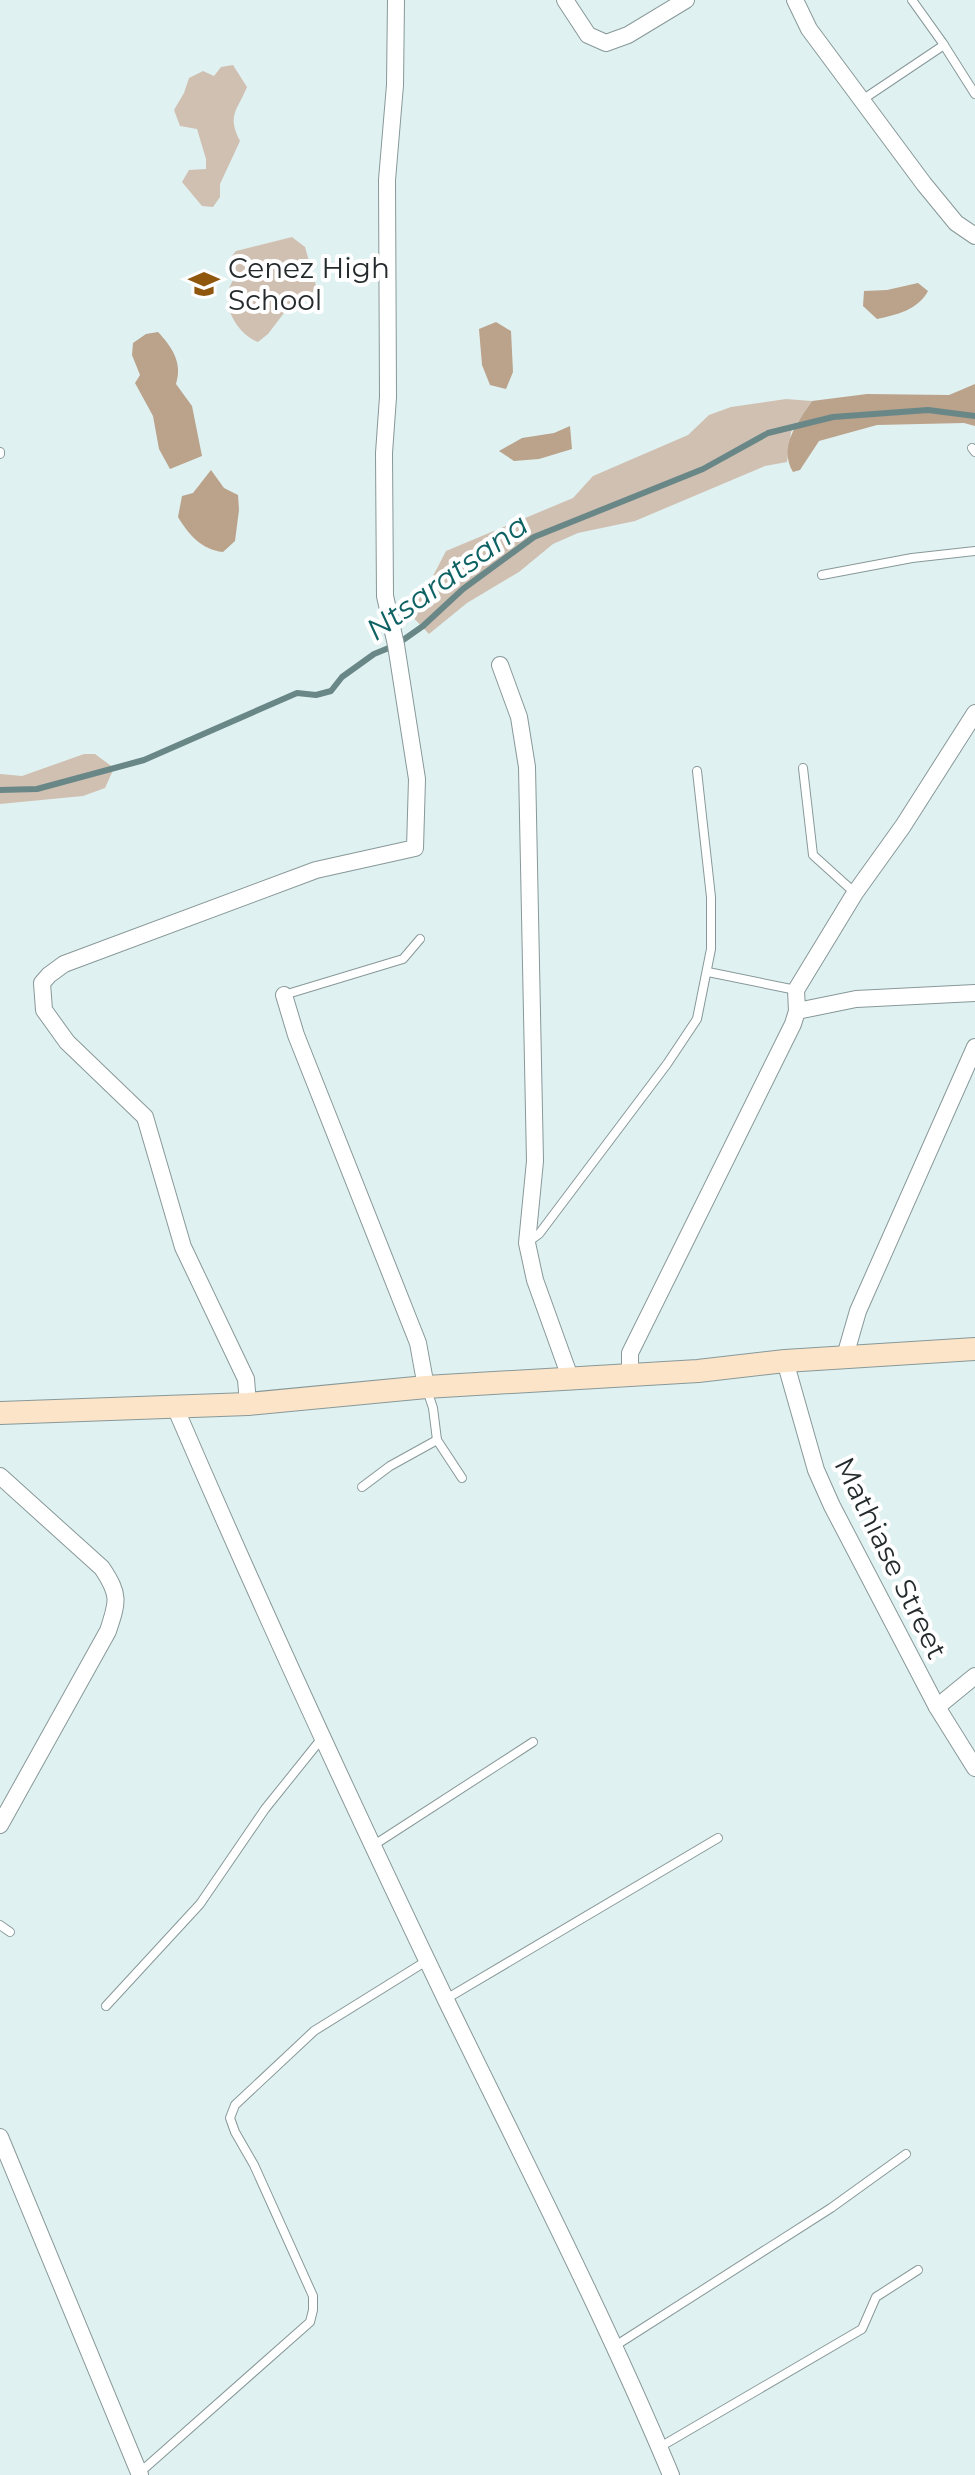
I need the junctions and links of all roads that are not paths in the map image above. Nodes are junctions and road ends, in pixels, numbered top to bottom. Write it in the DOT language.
graph roads {
  1 [pos="396,0"];
  2 [pos="565,0"];
  3 [pos="686,0"];
  4 [pos="795,0"];
  5 [pos="912,0"];
  6 [pos="944,45"];
  7 [pos="975,94"];
  8 [pos="862,100"];
  9 [pos="975,236"];
  10 [pos="975,551"];
  11 [pos="822,575"];
  12 [pos="500,665"];
  13 [pos="975,713"];
  14 [pos="803,768"];
  15 [pos="697,771"];
  16 [pos="855,893"];
  17 [pos="420,939"];
  18 [pos="708,972"];
  19 [pos="796,990"];
  20 [pos="975,993"];
  21 [pos="284,995"];
  22 [pos="797,1011"];
  23 [pos="975,1047"];
  24 [pos="527,1243"];
  25 [pos="975,1349"];
  26 [pos="845,1356"];
  27 [pos="785,1361"];
  28 [pos="630,1376"];
  29 [pos="571,1380"];
  30 [pos="426,1387"];
  31 [pos="248,1404"];
  32 [pos="175,1407"];
  33 [pos="0,1413"];
  34 [pos="437,1440"];
  35 [pos="0,1476"];
  36 [pos="462,1478"];
  37 [pos="362,1487"];
  38 [pos="975,1676"];
  39 [pos="937,1707"];
  40 [pos="322,1737"];
  41 [pos="533,1742"];
  42 [pos="975,1768"];
  43 [pos="0,1825"];
  44 [pos="718,1838"];
  45 [pos="374,1845"];
  46 [pos="0,1925"];
  47 [pos="10,1932"];
  48 [pos="428,1960"];
  49 [pos="446,1999"];
  50 [pos="106,2006"];
  51 [pos="0,2137"];
  52 [pos="906,2154"];
  53 [pos="918,2270"];
  54 [pos="615,2346"];
  55 [pos="660,2447"];
  56 [pos="138,2474"];
  57 [pos="671,2475"];
  1 -- 31 [label="street"];
  2 -- 3 [label="street"];
  4 -- 8 [label="street"];
  5 -- 6 [label="lane"];
  6 -- 7 [label="lane"];
  6 -- 8 [label="lane"];
  8 -- 9 [label="street"];
  10 -- 11 [label="lane"];
  12 -- 24 [label="street"];
  13 -- 16 [label="street"];
  14 -- 16 [label="lane"];
  15 -- 18 [label="lane"];
  16 -- 19 [label="street"];
  17 -- 21 [label="lane"];
  18 -- 19 [label="lane"];
  18 -- 24 [label="lane"];
  19 -- 22 [label="street"];
  20 -- 22 [label="street"];
  21 -- 30 [label="street"];
  22 -- 28 [label="street"];
  23 -- 26 [label="street"];
  24 -- 29 [label="street"];
  25 -- 26 [label="main road"];
  26 -- 27 [label="main road"];
  27 -- 28 [label="main road"];
  27 -- 39 [label="street, Mathiase Street"];
  28 -- 29 [label="main road"];
  29 -- 30 [label="main road"];
  30 -- 31 [label="main road"];
  30 -- 34 [label="lane"];
  31 -- 32 [label="main road"];
  32 -- 33 [label="main road"];
  32 -- 40 [label="street"];
  34 -- 36 [label="lane"];
  34 -- 37 [label="lane"];
  35 -- 43 [label="street"];
  38 -- 39 [label="street"];
  39 -- 42 [label="street, Mathiase Street"];
  40 -- 45 [label="street"];
  40 -- 50 [label="lane"];
  41 -- 45 [label="lane"];
  44 -- 49 [label="lane"];
  45 -- 48 [label="street"];
  46 -- 47 [label="lane"];
  48 -- 49 [label="street"];
  48 -- 56 [label="lane"];
  49 -- 54 [label="street"];
  51 -- 56 [label="street"];
  52 -- 54 [label="lane"];
  53 -- 55 [label="lane"];
  54 -- 55 [label="street"];
  55 -- 57 [label="street"];
}
